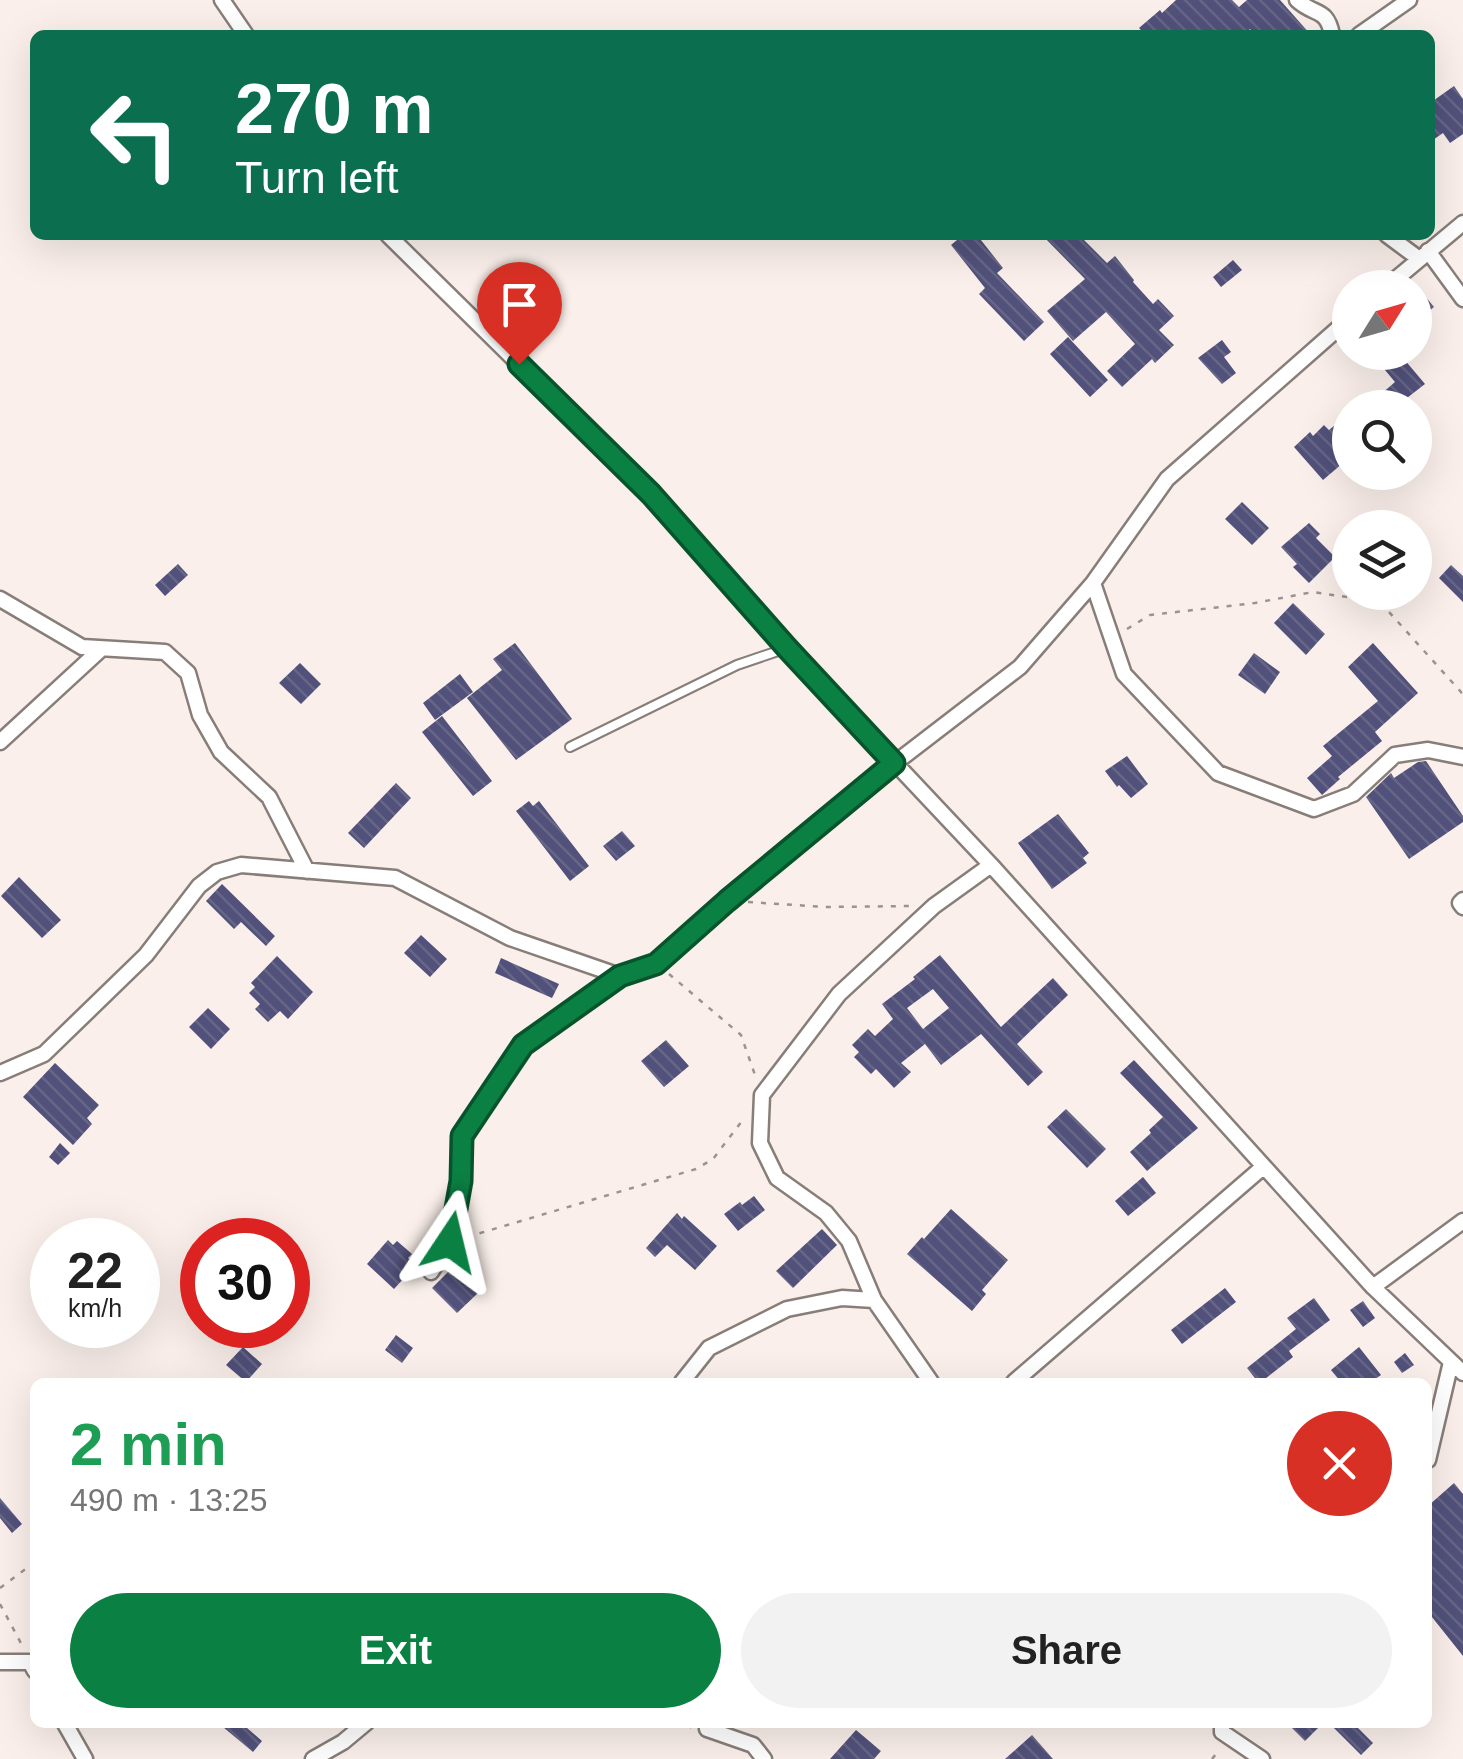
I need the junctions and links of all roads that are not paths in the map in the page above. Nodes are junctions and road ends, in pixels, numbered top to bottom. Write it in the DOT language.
graph roads {
  1 [pos="222,0"];
  2 [pos="1297,0"];
  3 [pos="1409,0"];
  4 [pos="243,30"];
  5 [pos="1331,30"];
  6 [pos="1366,30"];
  7 [pos="1463,224"];
  8 [pos="393,240"];
  9 [pos="1396,240"];
  10 [pos="1423,254"];
  11 [pos="1405,270"];
  12 [pos="1463,299"];
  13 [pos="1332,334"];
  14 [pos="1093,583"];
  15 [pos="0,599"];
  16 [pos="787,648"];
  17 [pos="100,650"];
  18 [pos="0,742"];
  19 [pos="570,747"];
  20 [pos="1463,757"];
  21 [pos="894,763"];
  22 [pos="991,865"];
  23 [pos="308,871"];
  24 [pos="620,976"];
  25 [pos="0,1073"];
  26 [pos="1263,1167"];
  27 [pos="1463,1221"];
  28 [pos="431,1272"];
  29 [pos="1373,1287"];
  30 [pos="874,1300"];
  31 [pos="1451,1362"];
  32 [pos="1463,1373"];
  33 [pos="685,1378"];
  34 [pos="929,1378"];
  35 [pos="1019,1378"];
  36 [pos="1432,1443"];
  37 [pos="0,1662"];
  38 [pos="30,1666"];
  39 [pos="67,1728"];
  40 [pos="360,1728"];
  41 [pos="708,1728"];
  42 [pos="1222,1728"];
  43 [pos="85,1759"];
  44 [pos="313,1759"];
  45 [pos="764,1759"];
  46 [pos="1262,1759"];
  1 -- 4 [label="street"];
  2 -- 5 [label="street"];
  3 -- 6 [label="street"];
  7 -- 10 [label="street"];
  8 -- 16 [label="street"];
  9 -- 10 [label="street"];
  10 -- 11 [label="street"];
  10 -- 12 [label="street"];
  13 -- 14 [label="street"];
  14 -- 20 [label="street"];
  14 -- 21 [label="street"];
  15 -- 17 [label="street"];
  16 -- 19 [label="lane"];
  16 -- 21 [label="street"];
  17 -- 18 [label="street"];
  17 -- 23 [label="street"];
  21 -- 22 [label="street"];
  21 -- 24 [label="street"];
  22 -- 26 [label="street"];
  22 -- 30 [label="street"];
  23 -- 24 [label="street"];
  23 -- 25 [label="street"];
  24 -- 28 [label="street"];
  26 -- 29 [label="street"];
  26 -- 35 [label="street"];
  27 -- 29 [label="street"];
  29 -- 31 [label="street"];
  30 -- 33 [label="street"];
  30 -- 34 [label="street"];
  31 -- 32 [label="street"];
  31 -- 36 [label="street"];
  37 -- 38 [label="street"];
  39 -- 43 [label="street"];
  40 -- 44 [label="street"];
  41 -- 45 [label="street"];
  42 -- 46 [label="street"];
}
